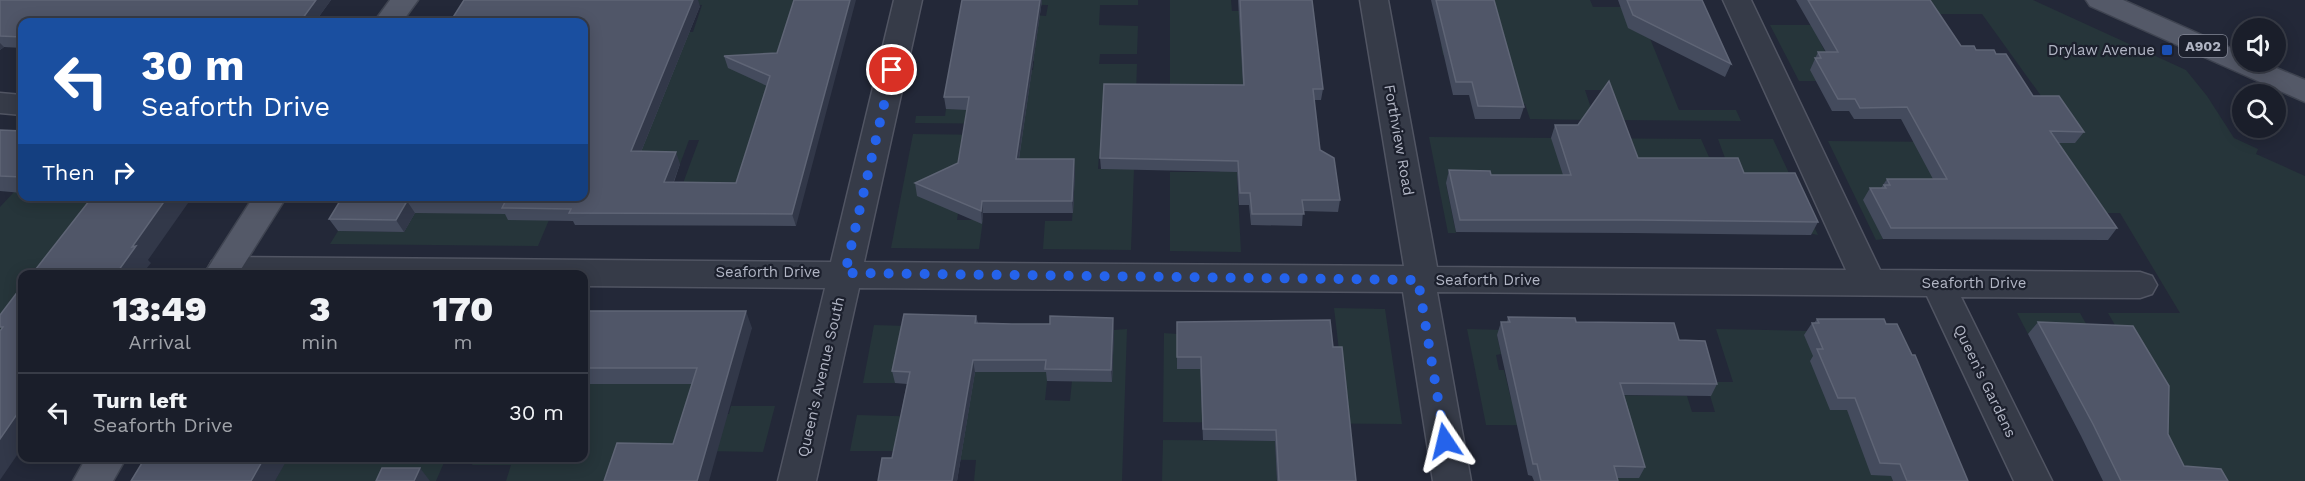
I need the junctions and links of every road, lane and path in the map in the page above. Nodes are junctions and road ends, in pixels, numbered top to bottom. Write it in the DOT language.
graph roads {
  1 [pos="404,0"];
  2 [pos="908,0"];
  3 [pos="1374,0"];
  4 [pos="1737,0"];
  5 [pos="2100,0"];
  6 [pos="391,18"];
  7 [pos="2305,92"];
  8 [pos="0,104"];
  9 [pos="18,105"];
  10 [pos="268,201"];
  11 [pos="223,270"];
  12 [pos="588,273"];
  13 [pos="845,273"];
  14 [pos="1420,280"];
  15 [pos="1937,282"];
  16 [pos="1869,283"];
  17 [pos="2140,285"];
  18 [pos="104,462"];
  19 [pos="92,481"];
  20 [pos="797,481"];
  21 [pos="1452,481"];
  22 [pos="2033,481"];
  1 -- 6 [label="main road"];
  2 -- 13 [label="street, Queen's Avenue South"];
  3 -- 14 [label="street, Forthview Road"];
  4 -- 16 [label="street"];
  5 -- 7 [label="main road, A902"];
  8 -- 9 [label="street"];
  10 -- 11 [label="main road"];
  12 -- 13 [label="street, Seaforth Drive"];
  13 -- 14 [label="street, Seaforth Drive"];
  13 -- 20 [label="street, Queen's Avenue South"];
  14 -- 16 [label="street, Seaforth Drive"];
  14 -- 21 [label="street, Forthview Road"];
  15 -- 16 [label="street, Seaforth Drive"];
  15 -- 17 [label="street, Seaforth Drive"];
  15 -- 22 [label="street, Queen's Gardens"];
  18 -- 19 [label="main road"];
}
